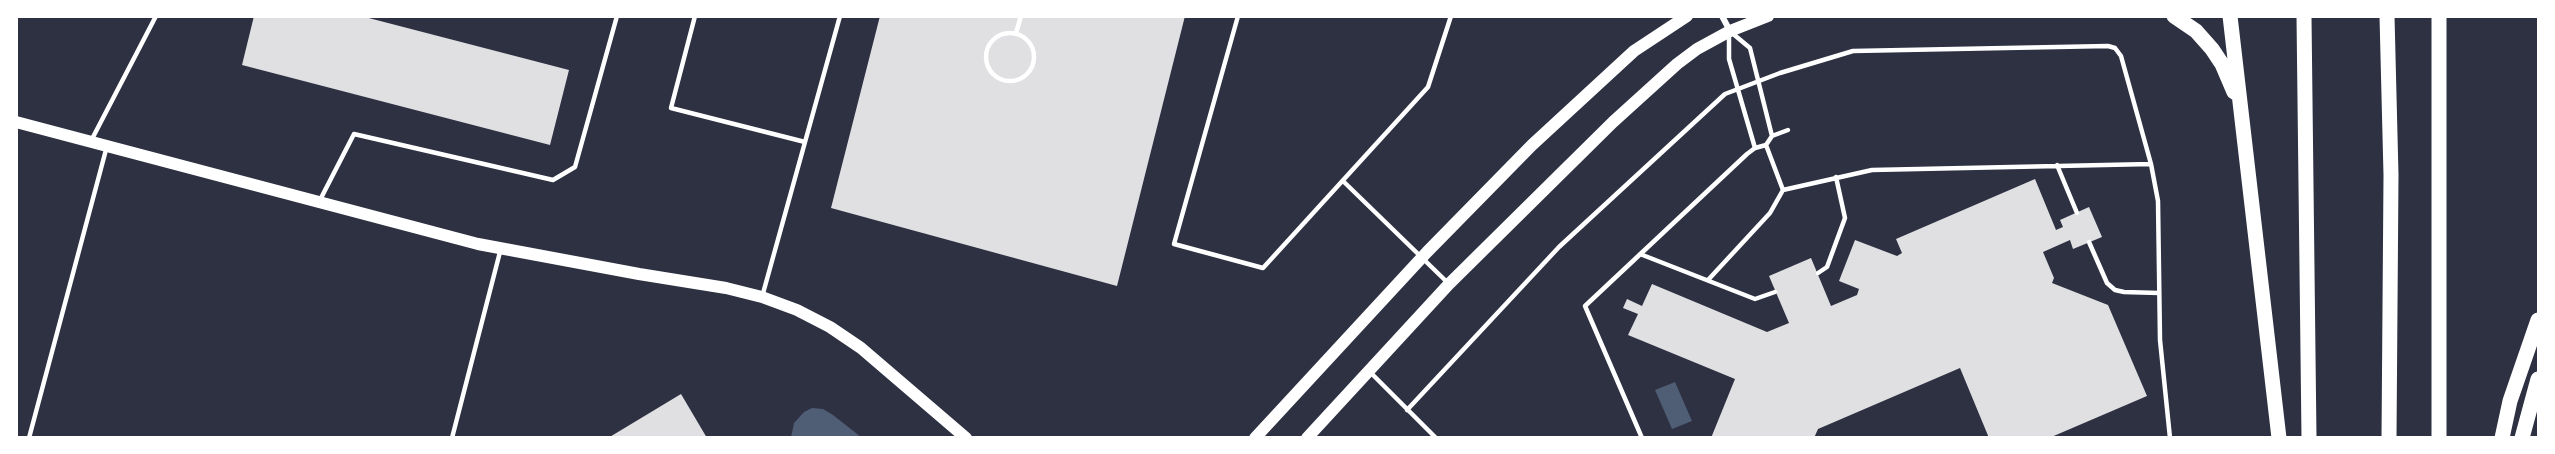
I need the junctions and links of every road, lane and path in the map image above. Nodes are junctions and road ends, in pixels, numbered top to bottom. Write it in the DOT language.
graph roads {
  1 [pos="156,16"];
  2 [pos="617,16"];
  3 [pos="695,16"];
  4 [pos="840,16"];
  5 [pos="1021,16"];
  6 [pos="1238,16"];
  7 [pos="1687,16"];
  8 [pos="1722,16"];
  9 [pos="1768,16"];
  10 [pos="2174,16"];
  11 [pos="2229,16"];
  12 [pos="2388,16"];
  13 [pos="2439,16"];
  14 [pos="1449,17"];
  15 [pos="2304,19"];
  16 [pos="1730,31"];
  17 [pos="1016,33"];
  18 [pos="1759,81"];
  19 [pos="1738,88"];
  20 [pos="2242,111"];
  21 [pos="16,122"];
  22 [pos="1788,130"];
  23 [pos="1772,136"];
  24 [pos="91,142"];
  25 [pos="805,142"];
  26 [pos="1766,145"];
  27 [pos="107,146"];
  28 [pos="1755,148"];
  29 [pos="2151,164"];
  30 [pos="2057,165"];
  31 [pos="1836,177"];
  32 [pos="1343,181"];
  33 [pos="1783,190"];
  34 [pos="319,203"];
  35 [pos="2077,213"];
  36 [pos="2089,242"];
  37 [pos="501,248"];
  38 [pos="1640,254"];
  39 [pos="1422,258"];
  40 [pos="1818,273"];
  41 [pos="1708,280"];
  42 [pos="1449,284"];
  43 [pos="1776,292"];
  44 [pos="2159,293"];
  45 [pos="762,297"];
  46 [pos="2538,320"];
  47 [pos="1369,371"];
  48 [pos="2538,379"];
  49 [pos="1407,410"];
  50 [pos="29,438"];
  51 [pos="452,438"];
  52 [pos="966,438"];
  53 [pos="1255,438"];
  54 [pos="1307,438"];
  55 [pos="1436,438"];
  56 [pos="1642,438"];
  57 [pos="2170,438"];
  58 [pos="2279,438"];
  59 [pos="2308,438"];
  60 [pos="2389,438"];
  61 [pos="2439,438"];
  62 [pos="2502,438"];
  63 [pos="2522,438"];
  1 -- 24 [label="lane"];
  2 -- 34 [label="lane"];
  3 -- 25 [label="lane"];
  4 -- 25 [label="lane"];
  5 -- 17 [label="lane"];
  6 -- 32 [label="lane"];
  7 -- 39 [label="main road"];
  8 -- 16 [label="street"];
  9 -- 16 [label="main road"];
  10 -- 20 [label="highway"];
  11 -- 20 [label="highway"];
  12 -- 60 [label="highway"];
  13 -- 61 [label="highway"];
  14 -- 32 [label="lane"];
  15 -- 59 [label="highway"];
  16 -- 18 [label="lane"];
  16 -- 19 [label="lane"];
  16 -- 42 [label="main road"];
  17 -- 17 [label="lane"];
  18 -- 19 [label="lane"];
  18 -- 23 [label="lane"];
  18 -- 29 [label="lane"];
  19 -- 28 [label="lane"];
  19 -- 49 [label="lane"];
  20 -- 58 [label="highway"];
  21 -- 24 [label="main road"];
  22 -- 23 [label="lane"];
  23 -- 26 [label="lane"];
  24 -- 27 [label="main road"];
  25 -- 45 [label="lane"];
  26 -- 28 [label="lane"];
  26 -- 33 [label="lane"];
  27 -- 34 [label="main road"];
  27 -- 50 [label="lane"];
  28 -- 38 [label="lane"];
  29 -- 30 [label="lane"];
  29 -- 44 [label="lane"];
  30 -- 31 [label="lane"];
  30 -- 35 [label="lane"];
  31 -- 33 [label="lane"];
  31 -- 40 [label="lane"];
  32 -- 39 [label="lane"];
  33 -- 41 [label="lane"];
  34 -- 37 [label="main road"];
  36 -- 44 [label="lane"];
  37 -- 45 [label="main road"];
  37 -- 51 [label="lane"];
  38 -- 41 [label="lane"];
  38 -- 56 [label="lane"];
  39 -- 42 [label="lane"];
  39 -- 53 [label="main road"];
  41 -- 43 [label="lane"];
  42 -- 47 [label="main road"];
  44 -- 57 [label="lane"];
  45 -- 52 [label="main road"];
  46 -- 62 [label="highway"];
  47 -- 49 [label="lane"];
  47 -- 54 [label="main road"];
  48 -- 63 [label="highway"];
  49 -- 55 [label="lane"];
}
